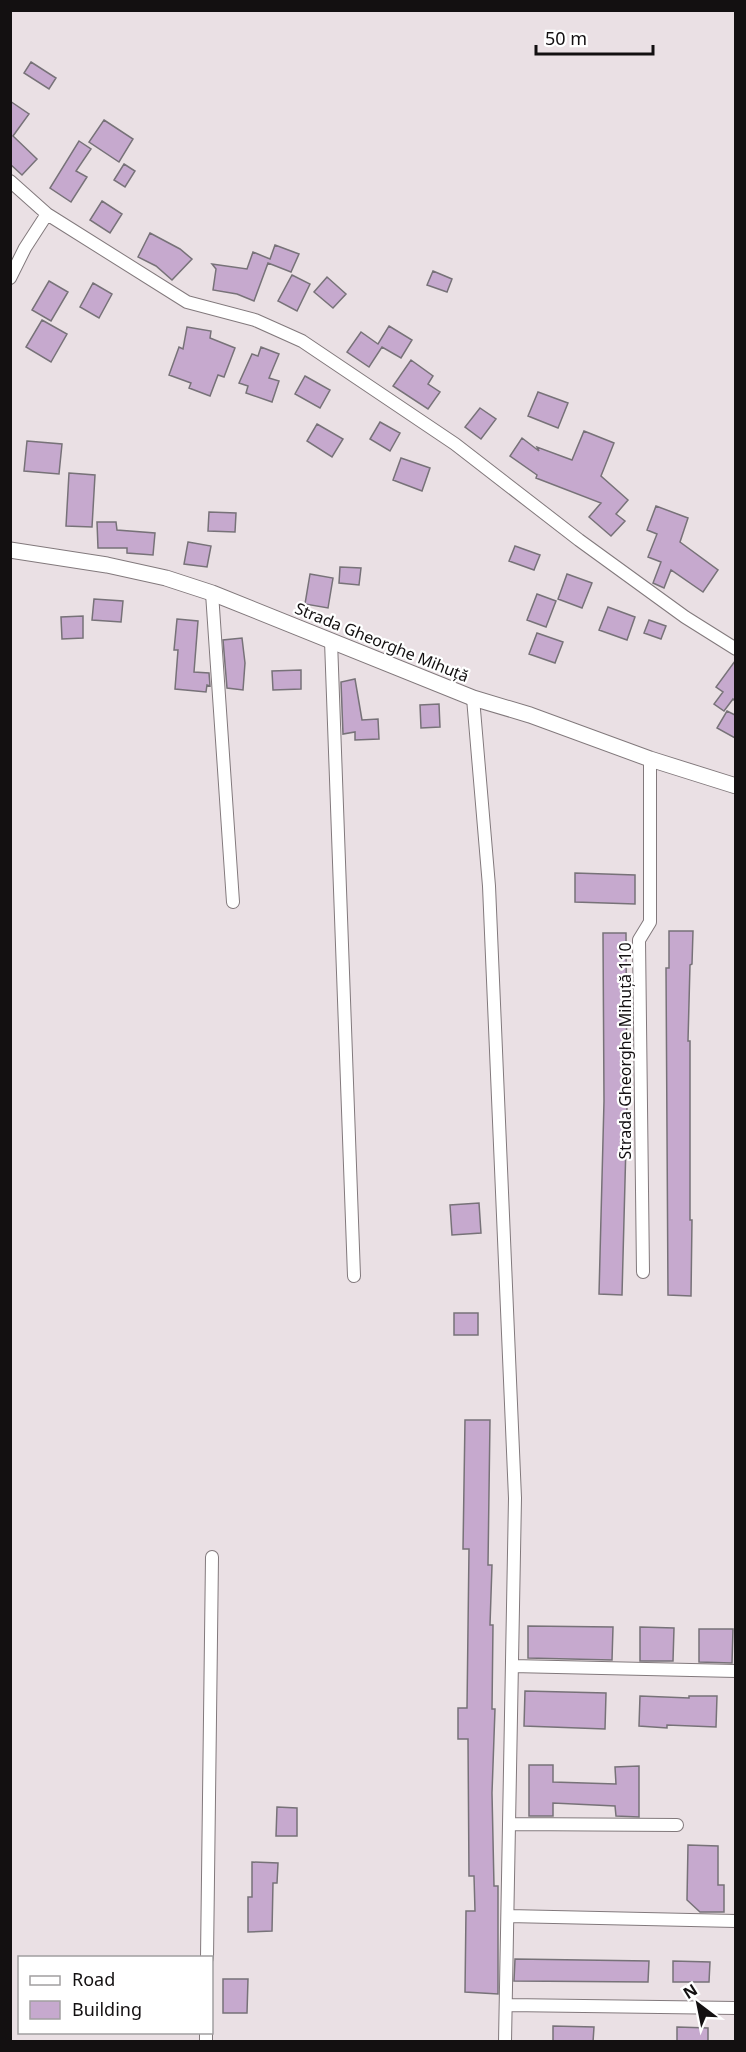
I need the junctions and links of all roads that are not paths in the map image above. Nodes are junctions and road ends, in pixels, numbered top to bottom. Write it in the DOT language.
graph roads {
  1 [pos="10,182"];
  2 [pos="47,214"];
  3 [pos="10,278"];
  4 [pos="10,550"];
  5 [pos="212,593"];
  6 [pos="331,641"];
  7 [pos="735,649"];
  8 [pos="473,698"];
  9 [pos="650,759"];
  10 [pos="735,786"];
  11 [pos="233,902"];
  12 [pos="643,1272"];
  13 [pos="354,1276"];
  14 [pos="212,1557"];
  15 [pos="512,1666"];
  16 [pos="735,1671"];
  17 [pos="509,1824"];
  18 [pos="677,1825"];
  19 [pos="508,1916"];
  20 [pos="735,1921"];
  21 [pos="207,1956"];
  22 [pos="506,2005"];
  23 [pos="735,2008"];
  24 [pos="505,2042"];
  1 -- 2 [label="street"];
  2 -- 3 [label="street"];
  2 -- 7 [label="street"];
  4 -- 5 [label="street, Strada Gheorghe Mihuță"];
  5 -- 6 [label="street, Strada Gheorghe Mihuță"];
  5 -- 11 [label="street"];
  6 -- 8 [label="street, Strada Gheorghe Mihuță"];
  6 -- 13 [label="street"];
  8 -- 9 [label="street, Strada Gheorghe Mihuță"];
  8 -- 15 [label="street"];
  9 -- 10 [label="street, Strada Gheorghe Mihuță"];
  9 -- 12 [label="street, Strada Gheorghe Mihuță 110"];
  14 -- 21 [label="street"];
  15 -- 16 [label="street"];
  15 -- 17 [label="street"];
  17 -- 18 [label="street"];
  17 -- 19 [label="street"];
  19 -- 20 [label="street"];
  19 -- 22 [label="street"];
  22 -- 23 [label="street"];
  22 -- 24 [label="street"];
}
